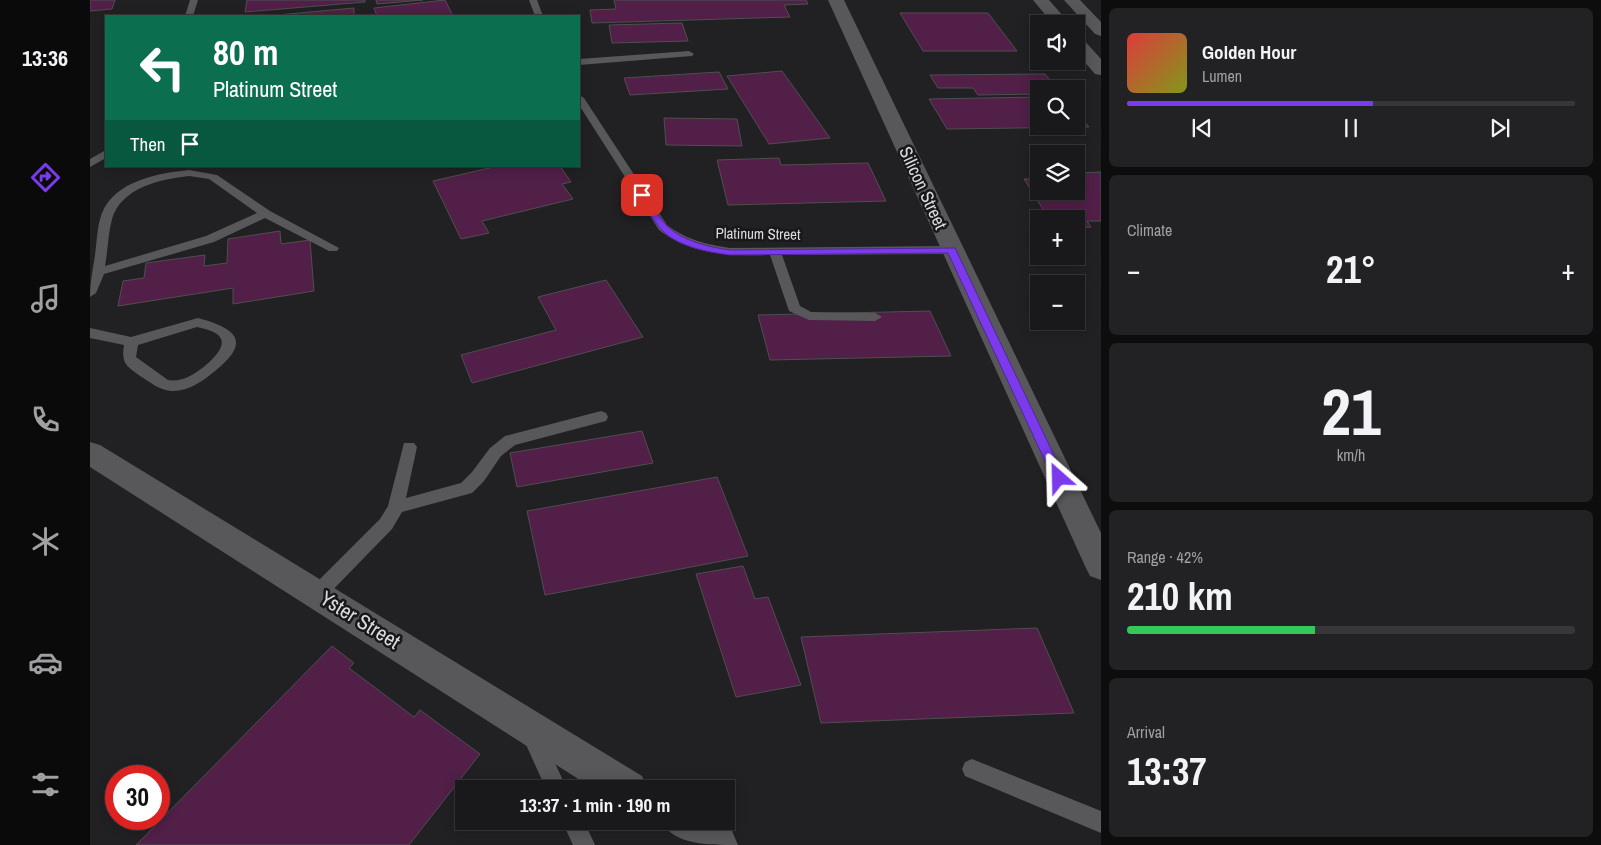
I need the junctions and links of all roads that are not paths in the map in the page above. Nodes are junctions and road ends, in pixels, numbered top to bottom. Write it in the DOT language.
graph roads {
  1 [pos="194,0"];
  2 [pos="533,0"];
  3 [pos="836,0"];
  4 [pos="1041,0"];
  5 [pos="1072,0"];
  6 [pos="189,15"];
  7 [pos="539,15"];
  8 [pos="1054,15"];
  9 [pos="1101,31"];
  10 [pos="1085,51"];
  11 [pos="689,54"];
  12 [pos="580,62"];
  13 [pos="1101,70"];
  14 [pos="580,100"];
  15 [pos="105,154"];
  16 [pos="90,164"];
  17 [pos="266,213"];
  18 [pos="333,248"];
  19 [pos="951,250"];
  20 [pos="775,252"];
  21 [pos="98,272"];
  22 [pos="90,292"];
  23 [pos="875,317"];
  24 [pos="90,333"];
  25 [pos="131,342"];
  26 [pos="600,417"];
  27 [pos="409,447"];
  28 [pos="90,453"];
  29 [pos="396,507"];
  30 [pos="1101,566"];
  31 [pos="317,594"];
  32 [pos="526,725"];
  33 [pos="972,769"];
  34 [pos="553,780"];
  35 [pos="614,780"];
  36 [pos="1101,822"];
  37 [pos="577,830"];
  38 [pos="694,830"];
  39 [pos="584,845"];
  40 [pos="718,845"];
  1 -- 6 [label="lane"];
  2 -- 7 [label="lane"];
  3 -- 19 [label="street, Silicon Street"];
  4 -- 8 [label="street"];
  5 -- 9 [label="street"];
  10 -- 13 [label="street"];
  11 -- 12 [label="lane"];
  14 -- 20 [label="lane, Platinum Street"];
  15 -- 16 [label="lane"];
  17 -- 18 [label="lane"];
  17 -- 21 [label="lane"];
  17 -- 21 [label="lane"];
  19 -- 20 [label="lane, Platinum Street"];
  19 -- 30 [label="street, Silicon Street"];
  20 -- 23 [label="lane"];
  21 -- 22 [label="lane"];
  24 -- 25 [label="lane"];
  25 -- 25 [label="lane"];
  26 -- 29 [label="lane"];
  27 -- 29 [label="lane"];
  28 -- 31 [label="street, Yster Street"];
  29 -- 31 [label="lane"];
  31 -- 32 [label="street, Yster Street"];
  32 -- 34 [label="lane"];
  32 -- 35 [label="street, Yster Street"];
  33 -- 36 [label="lane"];
  37 -- 39 [label="lane"];
  38 -- 40 [label="street"];
}
